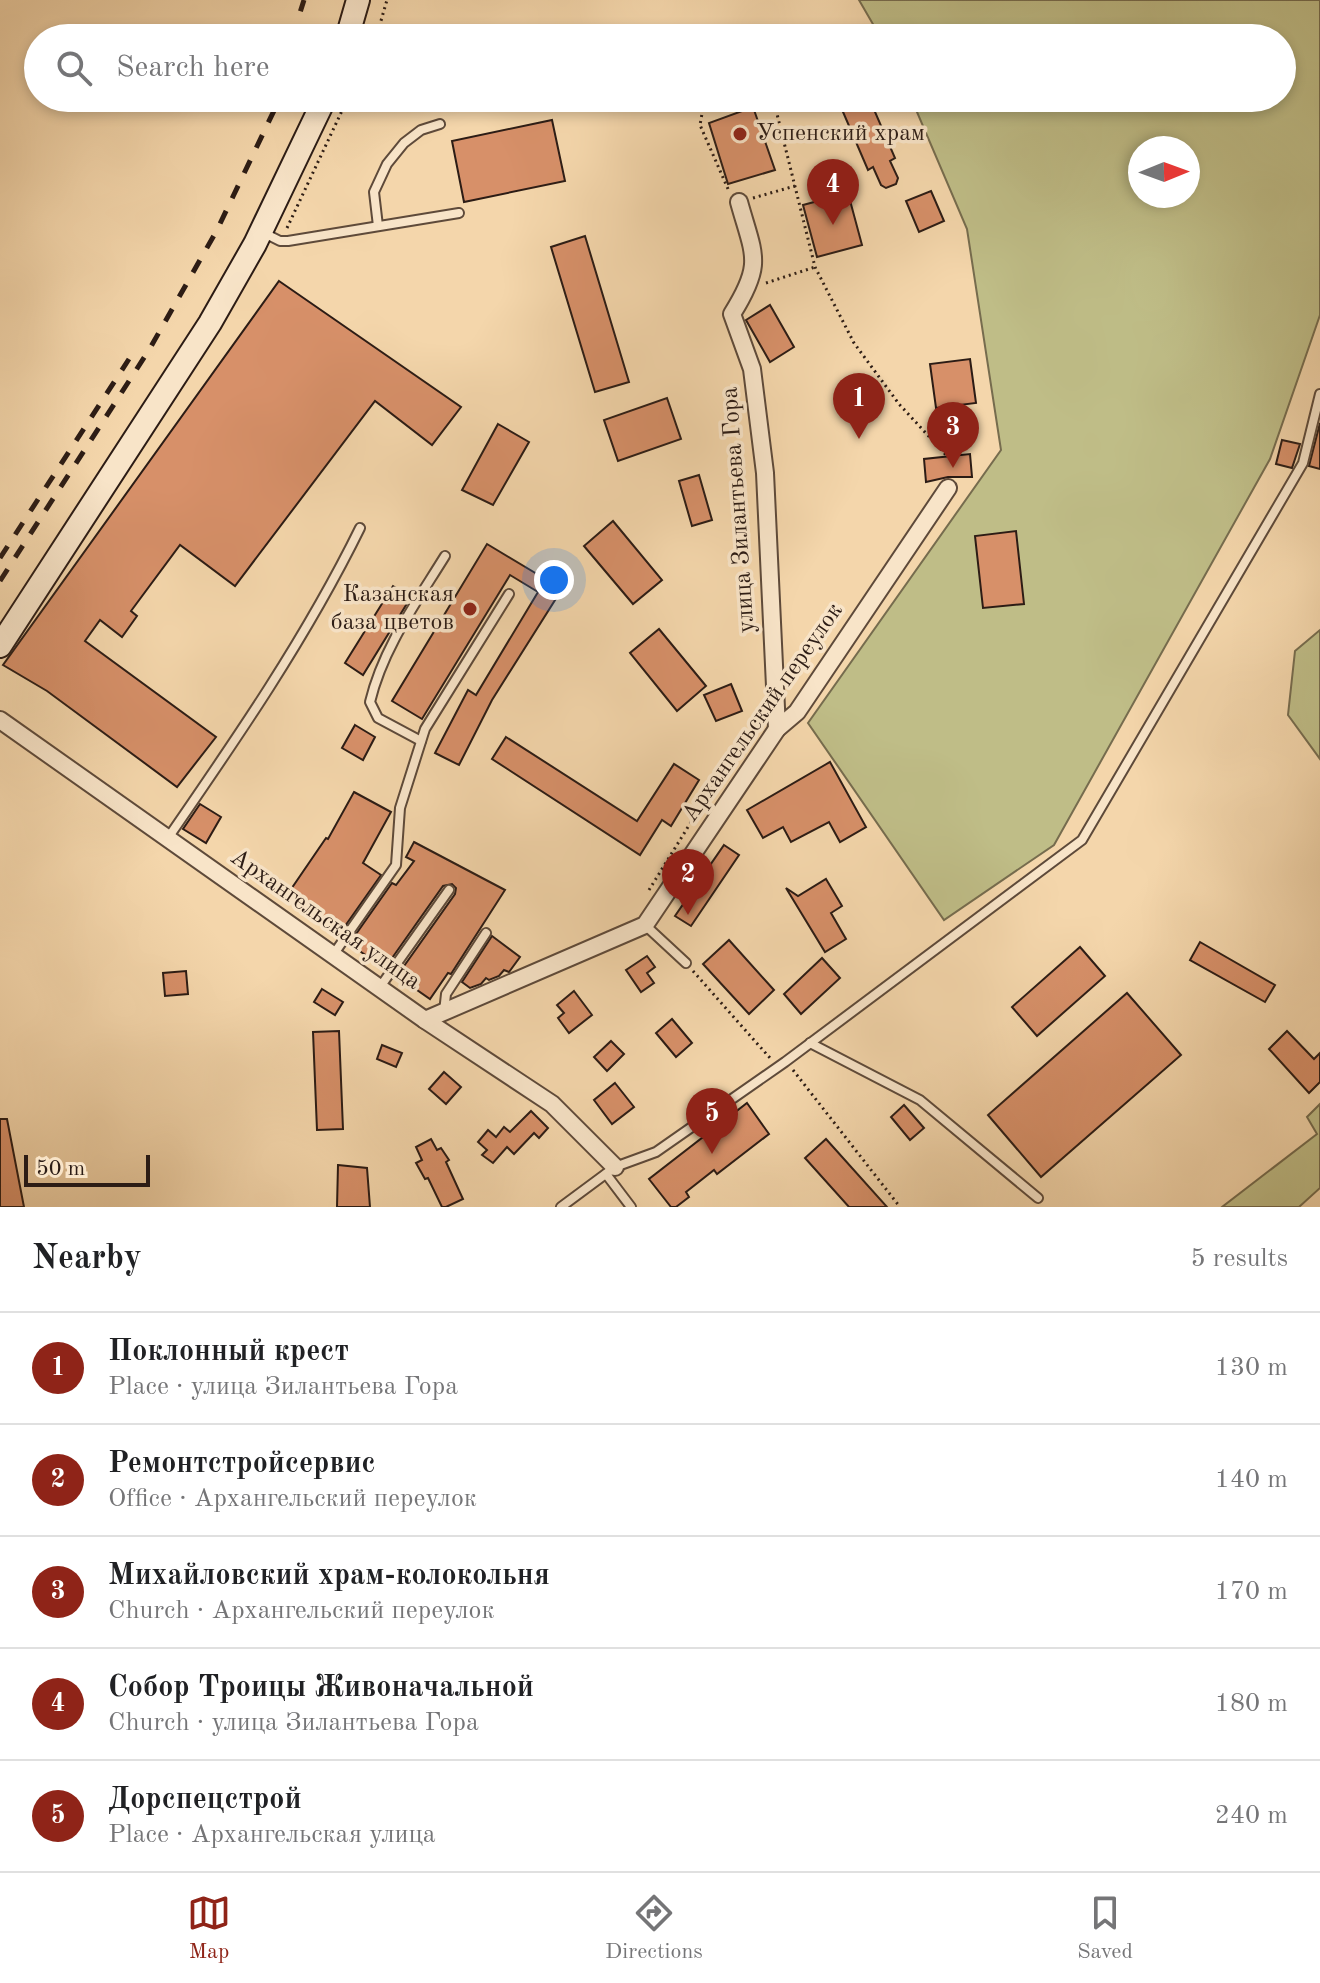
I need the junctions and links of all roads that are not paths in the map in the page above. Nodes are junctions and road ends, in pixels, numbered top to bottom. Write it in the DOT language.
graph roads {
  1 [pos="358,0"];
  2 [pos="351,24"];
  3 [pos="318,112"];
  4 [pos="440,124"];
  5 [pos="739,202"];
  6 [pos="459,213"];
  7 [pos="378,226"];
  8 [pos="261,232"];
  9 [pos="1320,394"];
  10 [pos="1309,435"];
  11 [pos="1320,437"];
  12 [pos="948,488"];
  13 [pos="360,528"];
  14 [pos="445,556"];
  15 [pos="509,594"];
  16 [pos="0,646"];
  17 [pos="0,720"];
  18 [pos="777,729"];
  19 [pos="421,741"];
  20 [pos="168,838"];
  21 [pos="449,890"];
  22 [pos="645,925"];
  23 [pos="486,933"];
  24 [pos="333,955"];
  25 [pos="686,963"];
  26 [pos="380,988"];
  27 [pos="443,1012"];
  28 [pos="425,1020"];
  29 [pos="810,1043"];
  30 [pos="611,1170"];
  31 [pos="1038,1198"];
  32 [pos="561,1207"];
  33 [pos="631,1207"];
  1 -- 2 [label="main road"];
  3 -- 8 [label="main road"];
  4 -- 7 [label="lane"];
  5 -- 18 [label="street, улица Зилантьева Гора"];
  6 -- 7 [label="lane"];
  7 -- 8 [label="lane"];
  8 -- 16 [label="main road"];
  9 -- 10 [label="lane"];
  10 -- 11 [label="lane"];
  10 -- 29 [label="lane"];
  12 -- 18 [label="street, Архангельский переулок"];
  13 -- 20 [label="lane"];
  14 -- 19 [label="lane"];
  15 -- 19 [label="lane"];
  17 -- 20 [label="street, Архангельская улица"];
  18 -- 22 [label="street, Архангельский переулок"];
  19 -- 24 [label="lane"];
  20 -- 24 [label="street, Архангельская улица"];
  21 -- 26 [label="lane"];
  22 -- 25 [label="lane"];
  22 -- 27 [label="street"];
  23 -- 27 [label="lane"];
  24 -- 26 [label="street, Архангельская улица"];
  26 -- 28 [label="street, Архангельская улица"];
  27 -- 28 [label="street"];
  28 -- 30 [label="street, Архангельская улица"];
  29 -- 30 [label="lane"];
  29 -- 31 [label="lane"];
  30 -- 32 [label="lane"];
  30 -- 33 [label="lane"];
}
